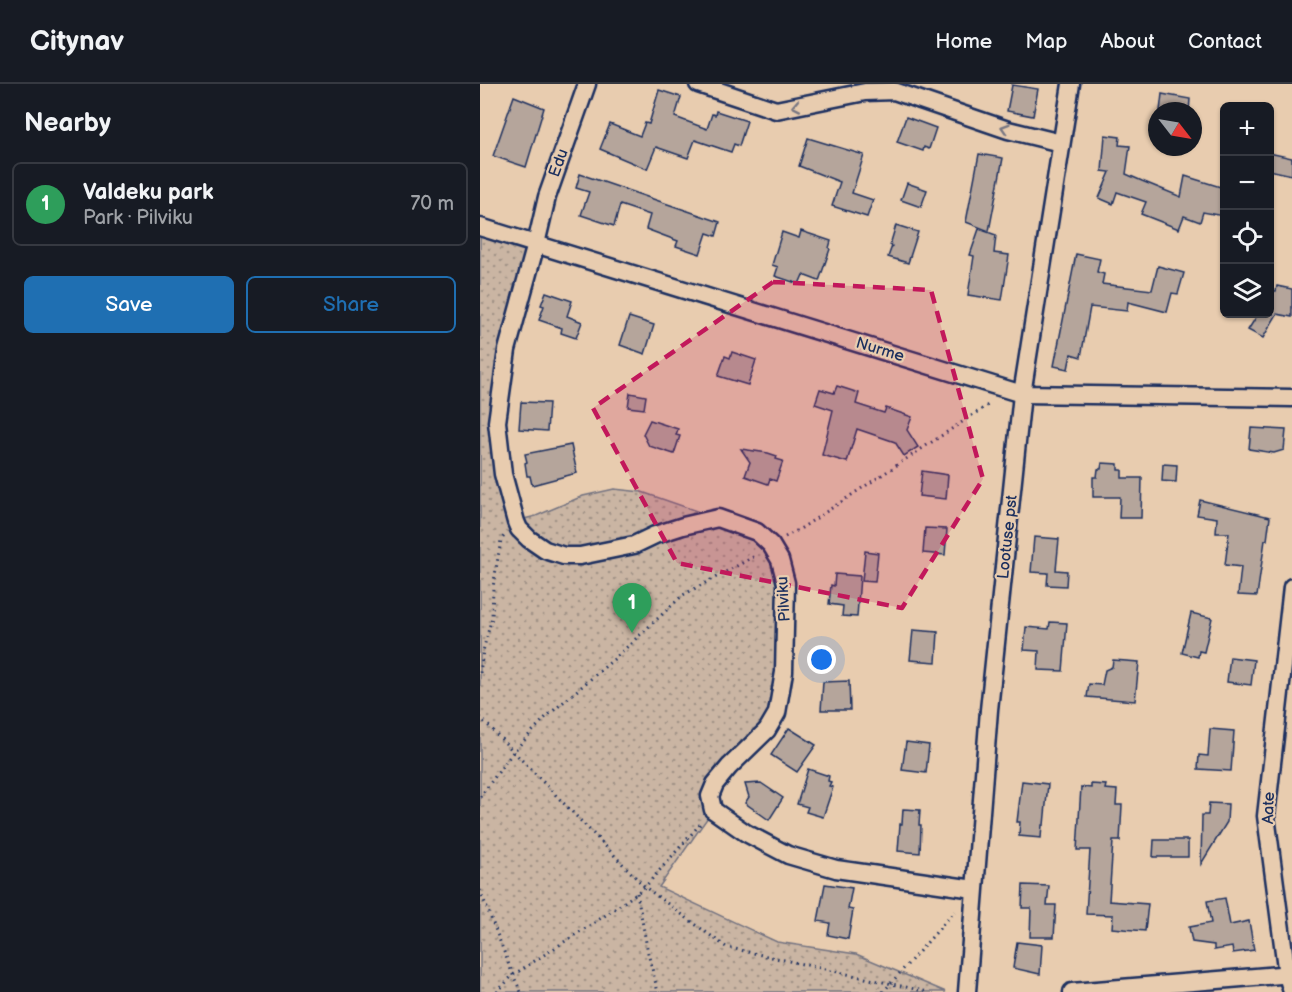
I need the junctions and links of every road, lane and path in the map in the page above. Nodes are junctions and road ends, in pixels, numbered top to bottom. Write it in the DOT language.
graph roads {
  1 [pos="587,84"];
  2 [pos="698,84"];
  3 [pos="1071,84"];
  4 [pos="1061,143"];
  5 [pos="480,226"];
  6 [pos="536,244"];
  7 [pos="1016,392"];
  8 [pos="1292,398"];
  9 [pos="516,522"];
  10 [pos="765,550"];
  11 [pos="1292,587"];
  12 [pos="480,673"];
  13 [pos="480,717"];
  14 [pos="513,752"];
  15 [pos="480,797"];
  16 [pos="713,810"];
  17 [pos="645,887"];
  18 [pos="974,889"];
  19 [pos="480,890"];
  20 [pos="637,893"];
  21 [pos="1290,974"];
  22 [pos="513,975"];
  23 [pos="890,984"];
  24 [pos="497,992"];
  25 [pos="521,992"];
  26 [pos="658,992"];
  27 [pos="883,992"];
  28 [pos="928,992"];
  29 [pos="968,992"];
  30 [pos="1072,992"];
  31 [pos="1292,992"];
  1 -- 6 [label="street, Edu"];
  4 -- 2 [label="street, one-way"];
  3 -- 4 [label="street, Lootuse pst"];
  4 -- 7 [label="street, Lootuse pst"];
  5 -- 6 [label="street, Nurme"];
  6 -- 7 [label="street, Nurme"];
  6 -- 9 [label="street"];
  7 -- 8 [label="street, Nurme"];
  7 -- 10 [label="path"];
  7 -- 18 [label="street, Lootuse pst"];
  9 -- 10 [label="street"];
  9 -- 12 [label="path"];
  10 -- 14 [label="path"];
  10 -- 16 [label="street, Pilviku"];
  11 -- 21 [label="street, Aate"];
  13 -- 14 [label="path"];
  14 -- 15 [label="path"];
  14 -- 17 [label="path"];
  16 -- 17 [label="path"];
  16 -- 18 [label="street"];
  17 -- 20 [label="path"];
  17 -- 23 [label="path"];
  18 -- 23 [label="path"];
  18 -- 29 [label="street, Lootuse pst"];
  19 -- 22 [label="path"];
  20 -- 22 [label="path"];
  20 -- 26 [label="path"];
  21 -- 30 [label="street"];
  21 -- 31 [label="street, Aate"];
  22 -- 24 [label="path"];
  22 -- 25 [label="path"];
  23 -- 27 [label="path"];
  23 -- 28 [label="path"];
}
